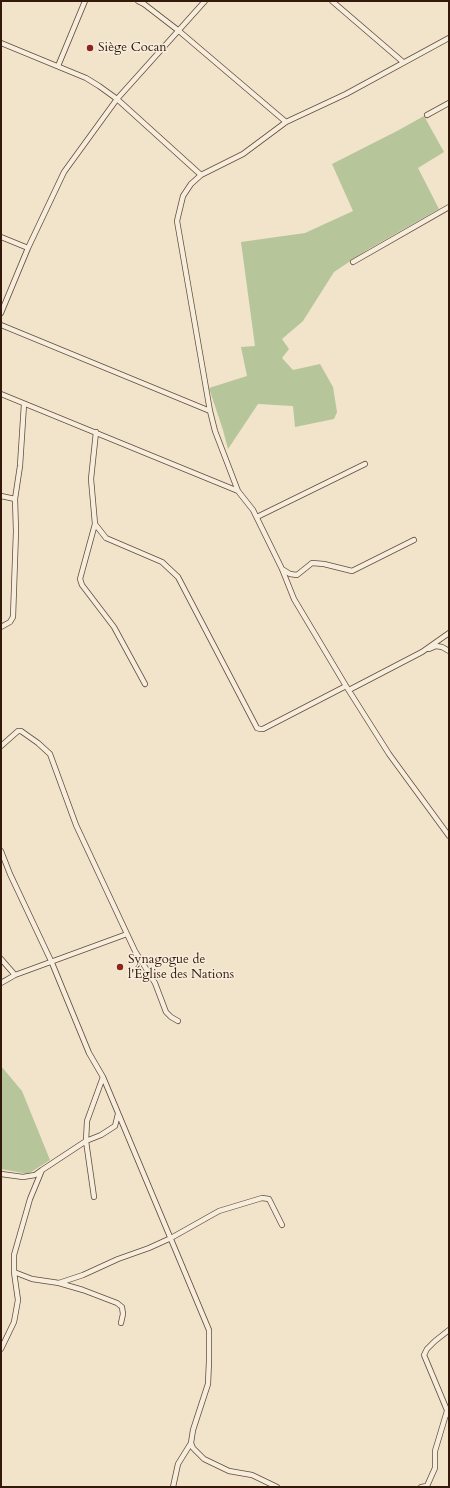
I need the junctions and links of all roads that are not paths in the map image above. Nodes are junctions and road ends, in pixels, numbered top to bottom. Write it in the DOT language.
graph roads {
  1 [pos="85,1"];
  2 [pos="138,1"];
  3 [pos="205,1"];
  4 [pos="332,1"];
  5 [pos="179,31"];
  6 [pos="449,38"];
  7 [pos="1,43"];
  8 [pos="404,62"];
  9 [pos="58,66"];
  10 [pos="118,99"];
  11 [pos="449,103"];
  12 [pos="427,115"];
  13 [pos="286,122"];
  14 [pos="201,175"];
  15 [pos="449,207"];
  16 [pos="1,237"];
  17 [pos="28,248"];
  18 [pos="353,262"];
  19 [pos="1,313"];
  20 [pos="1,325"];
  21 [pos="1,394"];
  22 [pos="24,404"];
  23 [pos="210,411"];
  24 [pos="96,432"];
  25 [pos="365,464"];
  26 [pos="238,492"];
  27 [pos="1,496"];
  28 [pos="15,499"];
  29 [pos="257,517"];
  30 [pos="96,524"];
  31 [pos="414,540"];
  32 [pos="282,569"];
  33 [pos="1,627"];
  34 [pos="449,633"];
  35 [pos="449,651"];
  36 [pos="422,652"];
  37 [pos="145,684"];
  38 [pos="346,686"];
  39 [pos="349,690"];
  40 [pos="1,746"];
  41 [pos="449,836"];
  42 [pos="1,851"];
  43 [pos="127,934"];
  44 [pos="1,960"];
  45 [pos="52,963"];
  46 [pos="15,975"];
  47 [pos="1,983"];
  48 [pos="178,1021"];
  49 [pos="103,1077"];
  50 [pos="118,1114"];
  51 [pos="86,1141"];
  52 [pos="42,1170"];
  53 [pos="1,1174"];
  54 [pos="94,1197"];
  55 [pos="282,1224"];
  56 [pos="171,1238"];
  57 [pos="14,1272"];
  58 [pos="59,1283"];
  59 [pos="121,1323"];
  60 [pos="449,1330"];
  61 [pos="1,1349"];
  62 [pos="448,1413"];
  63 [pos="191,1443"];
  64 [pos="173,1487"];
  65 [pos="277,1487"];
  66 [pos="421,1487"];
  1 -- 9 [label="street"];
  2 -- 5 [label="street"];
  3 -- 5 [label="street"];
  4 -- 8 [label="street"];
  5 -- 10 [label="street"];
  5 -- 13 [label="street"];
  6 -- 8 [label="street"];
  7 -- 9 [label="street"];
  8 -- 13 [label="street"];
  9 -- 10 [label="street"];
  10 -- 14 [label="street"];
  10 -- 17 [label="street"];
  11 -- 12 [label="street"];
  13 -- 14 [label="street"];
  14 -- 23 [label="street"];
  15 -- 18 [label="street"];
  16 -- 17 [label="street"];
  17 -- 19 [label="street"];
  20 -- 23 [label="street"];
  21 -- 22 [label="street"];
  22 -- 24 [label="street"];
  22 -- 28 [label="street"];
  23 -- 26 [label="street"];
  24 -- 26 [label="street"];
  24 -- 30 [label="street"];
  25 -- 29 [label="street"];
  26 -- 29 [label="street"];
  27 -- 28 [label="street"];
  28 -- 33 [label="street"];
  29 -- 32 [label="street"];
  30 -- 37 [label="street"];
  30 -- 38 [label="street"];
  31 -- 32 [label="street"];
  32 -- 38 [label="street"];
  34 -- 36 [label="street"];
  35 -- 36 [label="street"];
  36 -- 39 [label="street"];
  38 -- 39 [label="street"];
  39 -- 41 [label="street"];
  40 -- 43 [label="street"];
  42 -- 45 [label="street"];
  43 -- 45 [label="street"];
  43 -- 48 [label="street"];
  44 -- 46 [label="street"];
  45 -- 46 [label="street"];
  45 -- 49 [label="street"];
  46 -- 47 [label="street"];
  49 -- 50 [label="street"];
  49 -- 51 [label="street"];
  50 -- 51 [label="street"];
  50 -- 56 [label="street"];
  51 -- 52 [label="street"];
  51 -- 54 [label="street"];
  52 -- 53 [label="street"];
  52 -- 57 [label="street"];
  55 -- 56 [label="street"];
  56 -- 58 [label="street"];
  56 -- 63 [label="street"];
  57 -- 58 [label="street"];
  57 -- 61 [label="street"];
  58 -- 59 [label="street"];
  60 -- 62 [label="street"];
  62 -- 66 [label="street"];
  63 -- 64 [label="street"];
  63 -- 65 [label="street"];
}
